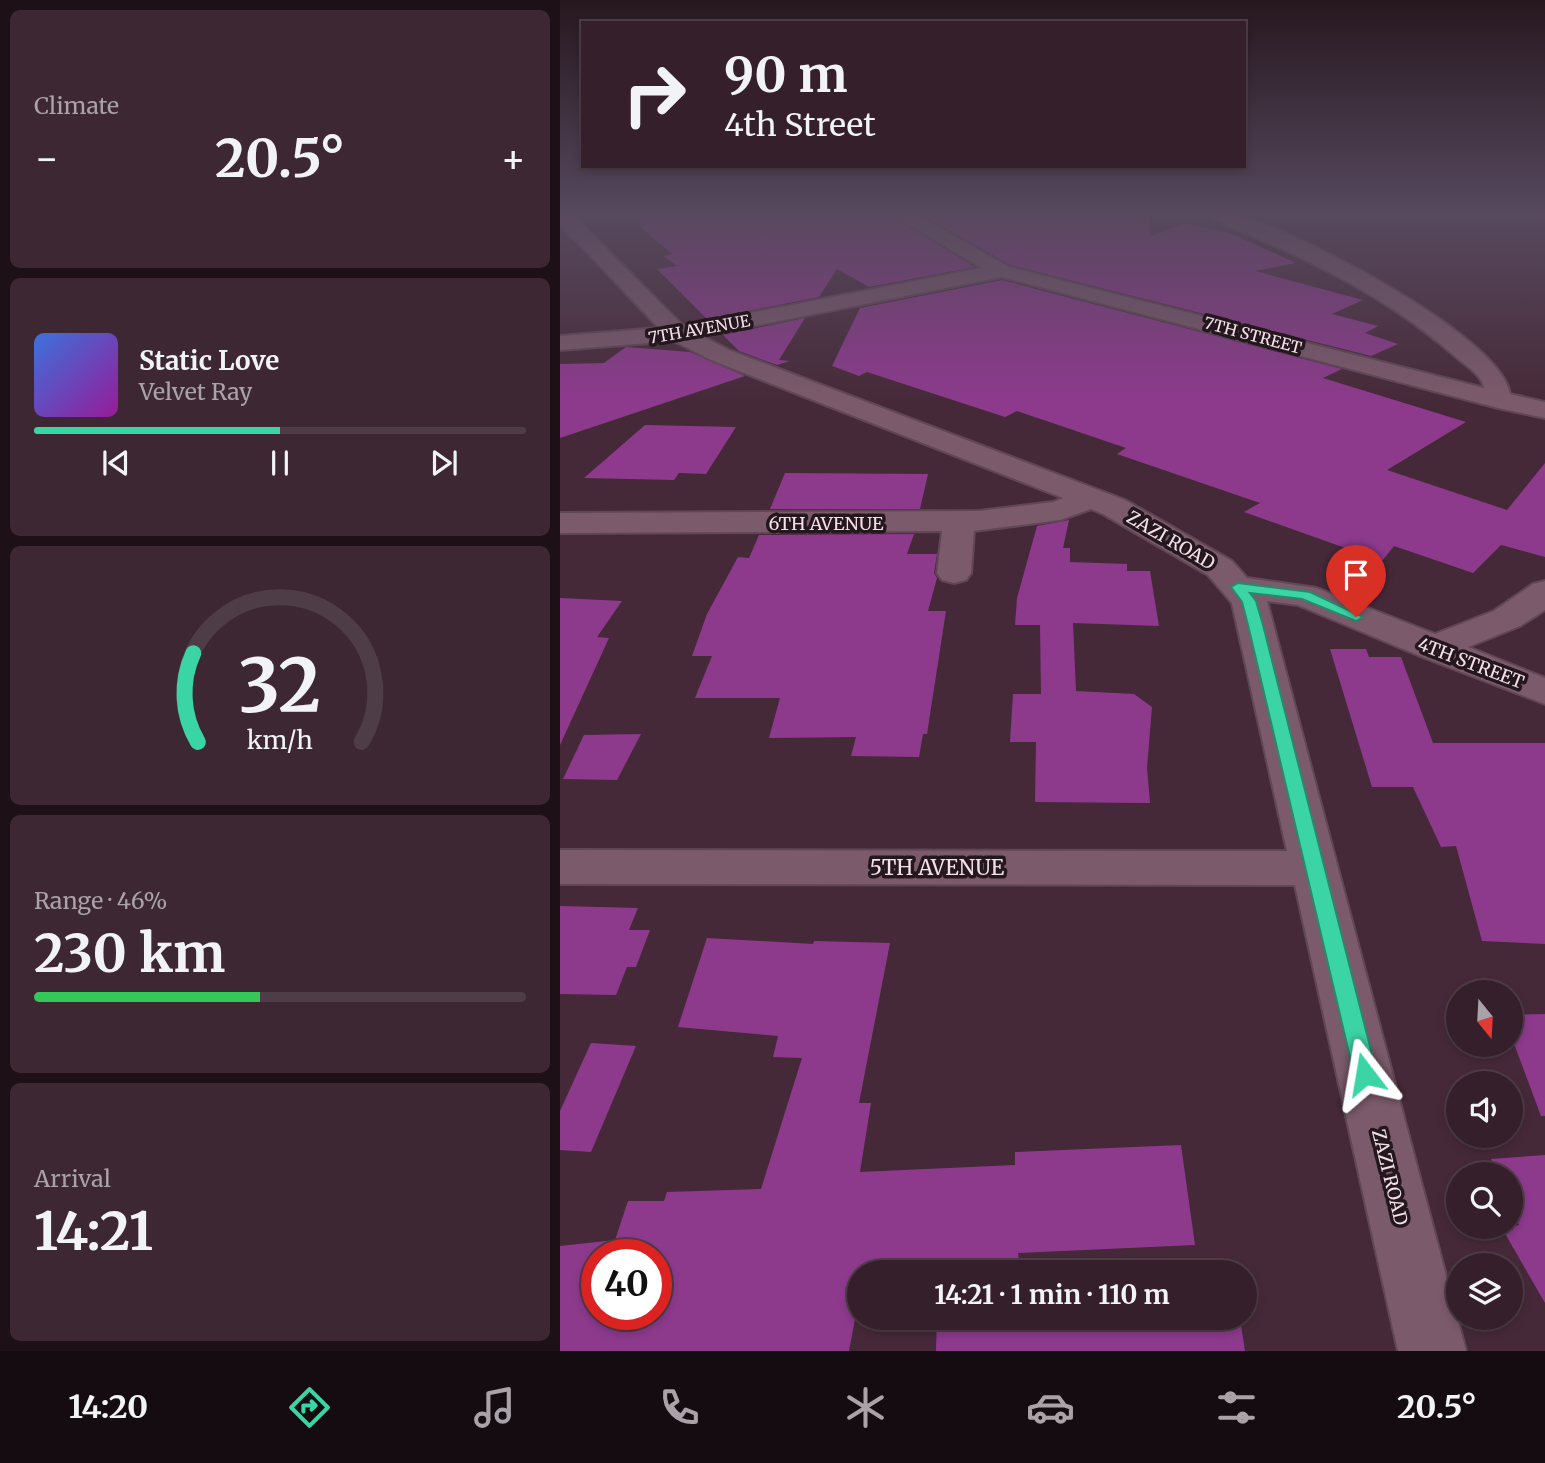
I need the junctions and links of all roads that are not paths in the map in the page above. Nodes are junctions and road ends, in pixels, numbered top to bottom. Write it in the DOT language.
graph roads {
  1 [pos="621,276"];
  2 [pos="976,276"];
  3 [pos="1021,276"];
  4 [pos="1358,276"];
  5 [pos="678,334"];
  6 [pos="560,343"];
  7 [pos="1498,400"];
  8 [pos="1545,410"];
  9 [pos="1089,498"];
  10 [pos="959,522"];
  11 [pos="560,523"];
  12 [pos="954,573"];
  13 [pos="1238,587"];
  14 [pos="1545,591"];
  15 [pos="1433,648"];
  16 [pos="1545,692"];
  17 [pos="560,867"];
  18 [pos="1314,868"];
  19 [pos="1432,1351"];
  1 -- 5 [label="street, ZAZI ROAD"];
  2 -- 5 [label="street, 7TH AVENUE"];
  3 -- 7 [label="street, 7TH STREET"];
  4 -- 7 [label="street"];
  5 -- 6 [label="street, 7TH AVENUE"];
  5 -- 9 [label="street, ZAZI ROAD"];
  7 -- 8 [label="street, 7TH STREET"];
  9 -- 10 [label="street, 6TH AVENUE"];
  9 -- 13 [label="street, ZAZI ROAD"];
  10 -- 11 [label="street, 6TH AVENUE"];
  10 -- 12 [label="street"];
  13 -- 15 [label="street, 4TH STREET"];
  13 -- 18 [label="street, ZAZI ROAD"];
  14 -- 15 [label="street"];
  15 -- 16 [label="street, 4TH STREET"];
  17 -- 18 [label="street, 5TH AVENUE"];
  18 -- 19 [label="street, ZAZI ROAD"];
}
